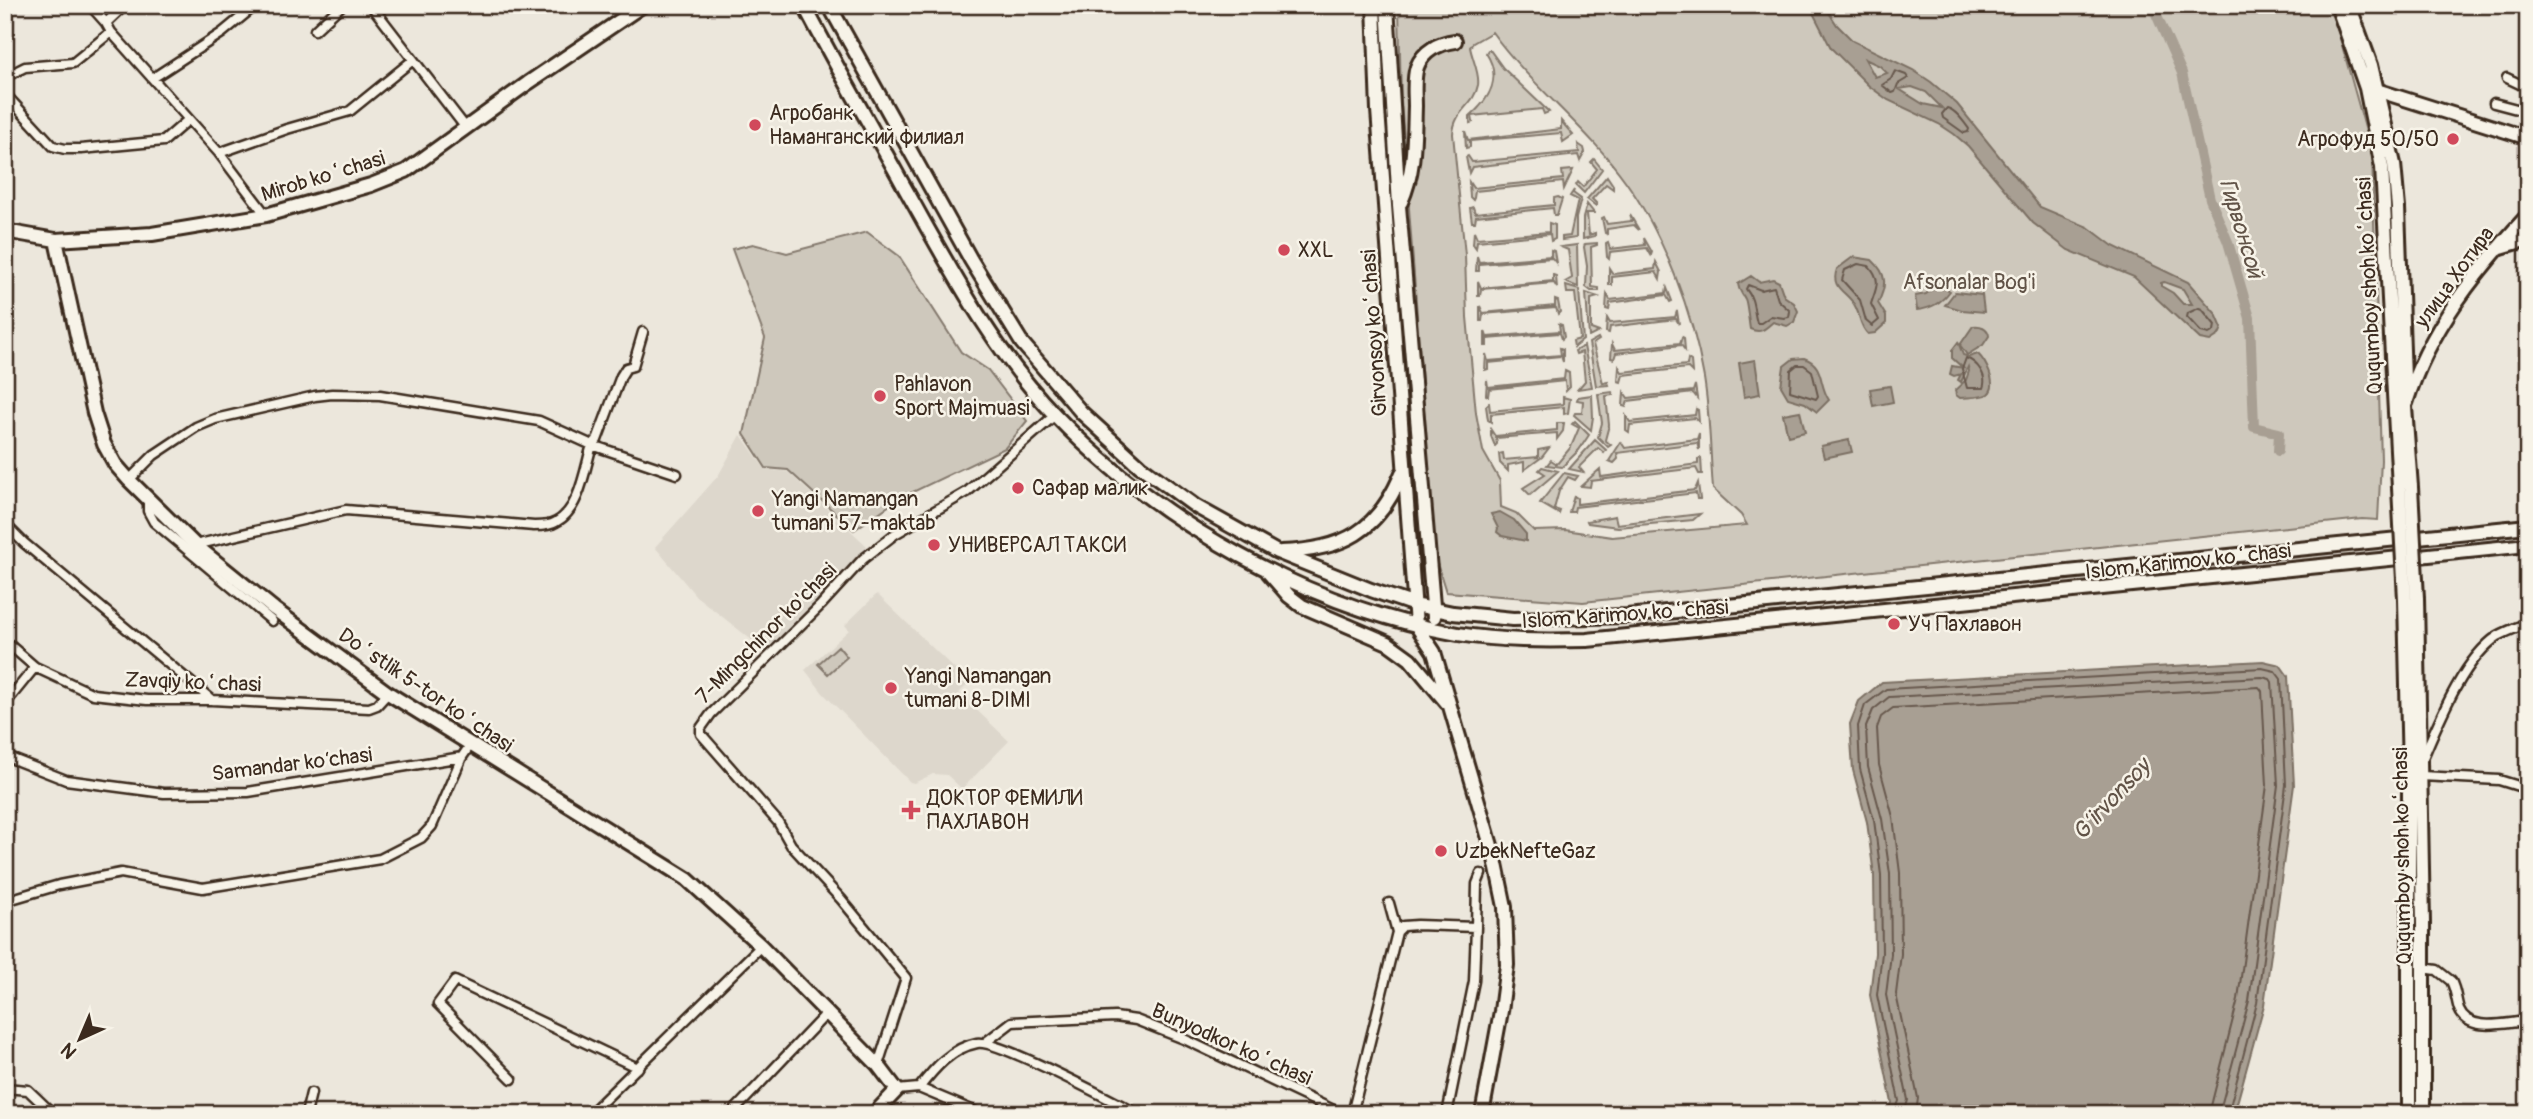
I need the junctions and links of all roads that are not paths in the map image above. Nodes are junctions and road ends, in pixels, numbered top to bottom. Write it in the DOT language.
graph roads {
  1 [pos="90,5"];
  2 [pos="125,5"];
  3 [pos="256,5"];
  4 [pos="342,5"];
  5 [pos="371,5"];
  6 [pos="643,5"];
  7 [pos="804,5"];
  8 [pos="830,5"];
  9 [pos="1374,5"];
  10 [pos="1387,5"];
  11 [pos="2337,5"];
  12 [pos="2349,5"];
  13 [pos="106,23"];
  14 [pos="315,30"];
  15 [pos="111,32"];
  16 [pos="1455,41"];
  17 [pos="413,60"];
  18 [pos="5,77"];
  19 [pos="153,78"];
  20 [pos="2507,78"];
  21 [pos="2528,88"];
  22 [pos="2372,89"];
  23 [pos="5,94"];
  24 [pos="2494,103"];
  25 [pos="2528,112"];
  26 [pos="188,120"];
  27 [pos="466,128"];
  28 [pos="2528,138"];
  29 [pos="219,153"];
  30 [pos="925,175"];
  31 [pos="905,187"];
  32 [pos="1399,206"];
  33 [pos="266,215"];
  34 [pos="2528,215"];
  35 [pos="5,232"];
  36 [pos="2528,239"];
  37 [pos="56,240"];
  38 [pos="2497,248"];
  39 [pos="643,332"];
  40 [pos="2405,407"];
  41 [pos="1055,415"];
  42 [pos="592,445"];
  43 [pos="1403,469"];
  44 [pos="677,474"];
  45 [pos="129,480"];
  46 [pos="2405,487"];
  47 [pos="148,498"];
  48 [pos="5,524"];
  49 [pos="2528,526"];
  50 [pos="195,545"];
  51 [pos="2528,545"];
  52 [pos="1277,552"];
  53 [pos="1265,569"];
  54 [pos="2411,599"];
  55 [pos="1415,605"];
  56 [pos="1433,609"];
  57 [pos="272,621"];
  58 [pos="2528,623"];
  59 [pos="1416,625"];
  60 [pos="1436,629"];
  61 [pos="5,641"];
  62 [pos="1434,652"];
  63 [pos="35,667"];
  64 [pos="388,693"];
  65 [pos="212,700"];
  66 [pos="5,704"];
  67 [pos="1451,709"];
  68 [pos="471,744"];
  69 [pos="5,756"];
  70 [pos="462,757"];
  71 [pos="2421,770"];
  72 [pos="2528,789"];
  73 [pos="1481,874"];
  74 [pos="5,901"];
  75 [pos="1389,903"];
  76 [pos="1476,927"];
  77 [pos="1397,932"];
  78 [pos="761,946"];
  79 [pos="2423,968"];
  80 [pos="827,1013"];
  81 [pos="2528,1021"];
  82 [pos="986,1042"];
  83 [pos="878,1065"];
  84 [pos="638,1068"];
  85 [pos="512,1079"];
  86 [pos="5,1088"];
  87 [pos="919,1088"];
  88 [pos="897,1090"];
  89 [pos="311,1093"];
  90 [pos="52,1113"];
  91 [pos="306,1114"];
  92 [pos="596,1114"];
  93 [pos="731,1114"];
  94 [pos="874,1114"];
  95 [pos="981,1114"];
  96 [pos="1138,1114"];
  97 [pos="1342,1114"];
  98 [pos="1352,1114"];
  99 [pos="1447,1114"];
  100 [pos="1482,1114"];
  101 [pos="2409,1114"];
  102 [pos="2423,1114"];
  1 -- 13 [label="street"];
  2 -- 13 [label="street"];
  3 -- 19 [label="street"];
  4 -- 14 [label="street"];
  5 -- 17 [label="street"];
  6 -- 27 [label="main road, Mirob koʻchasi"];
  7 -- 31 [label="main road, Islom Karimov koʻchasi"];
  8 -- 30 [label="main road, Islom Karimov koʻchasi"];
  9 -- 43 [label="main road, Girvonsoy koʻchasi"];
  10 -- 32 [label="main road, Girvonsoy koʻchasi"];
  11 -- 22 [label="main road, Ququmboy shoh koʻchasi"];
  12 -- 22 [label="main road, Ququmboy shoh koʻchasi"];
  13 -- 15 [label="street"];
  15 -- 18 [label="street"];
  15 -- 19 [label="street"];
  16 -- 32 [label="main road"];
  17 -- 27 [label="street"];
  17 -- 29 [label="street"];
  19 -- 26 [label="street"];
  20 -- 21 [label="street"];
  22 -- 28 [label="main road"];
  22 -- 40 [label="main road, Ququmboy shoh koʻchasi"];
  22 -- 46 [label="main road, Ququmboy shoh koʻchasi"];
  23 -- 26 [label="street"];
  24 -- 25 [label="street"];
  26 -- 29 [label="street"];
  27 -- 33 [label="main road, Mirob koʻchasi"];
  29 -- 33 [label="street"];
  30 -- 31 [label="main road"];
  30 -- 52 [label="main road, Islom Karimov koʻchasi"];
  31 -- 41 [label="main road, Islom Karimov koʻchasi"];
  32 -- 56 [label="main road, Girvonsoy koʻchasi"];
  33 -- 37 [label="main road, Mirob koʻchasi"];
  34 -- 38 [label="main road, улица Хотира"];
  35 -- 37 [label="main road, Mirob koʻchasi"];
  36 -- 38 [label="main road"];
  37 -- 45 [label="main road, Doʻstlik 5-tor koʻchasi"];
  38 -- 40 [label="main road, улица Хотира"];
  39 -- 42 [label="street"];
  40 -- 46 [label="main road, Ququmboy shoh koʻchasi"];
  41 -- 53 [label="main road, Islom Karimov koʻchasi"];
  41 -- 83 [label="street, 7-Mingchinor ko'chasi"];
  42 -- 44 [label="street"];
  42 -- 45 [label="street"];
  42 -- 50 [label="street"];
  43 -- 52 [label="main road"];
  43 -- 55 [label="main road, Girvonsoy koʻchasi"];
  45 -- 47 [label="main road, Doʻstlik 5-tor koʻchasi"];
  46 -- 54 [label="main road, bridge"];
  47 -- 50 [label="main road, Doʻstlik 5-tor koʻchasi"];
  47 -- 57 [label="street"];
  48 -- 65 [label="street"];
  49 -- 56 [label="main road, Islom Karimov koʻchasi"];
  50 -- 64 [label="main road, Doʻstlik 5-tor koʻchasi"];
  51 -- 60 [label="main road, Islom Karimov koʻchasi"];
  52 -- 55 [label="main road, Islom Karimov koʻchasi"];
  53 -- 59 [label="main road, Islom Karimov koʻchasi"];
  53 -- 67 [label="main road"];
  54 -- 71 [label="main road, Ququmboy shoh koʻchasi"];
  54 -- 101 [label="main road, Ququmboy shoh koʻchasi"];
  55 -- 56 [label="main road, Islom Karimov koʻchasi"];
  55 -- 59 [label="main road, Girvonsoy koʻchasi"];
  56 -- 60 [label="main road, Girvonsoy koʻchasi"];
  58 -- 71 [label="street"];
  59 -- 60 [label="main road, Islom Karimov koʻchasi"];
  59 -- 62 [label="main road"];
  60 -- 62 [label="main road"];
  61 -- 63 [label="street, Zavqiy koʻchasi"];
  62 -- 67 [label="main road"];
  63 -- 65 [label="street, Zavqiy koʻchasi"];
  63 -- 66 [label="street"];
  64 -- 65 [label="street, Zavqiy koʻchasi"];
  64 -- 68 [label="main road, Doʻstlik 5-tor koʻchasi"];
  67 -- 100 [label="main road"];
  68 -- 70 [label="street"];
  68 -- 78 [label="main road, Doʻstlik 5-tor koʻchasi"];
  69 -- 70 [label="street, Samandar ko‘chasi"];
  70 -- 74 [label="street"];
  71 -- 72 [label="street"];
  71 -- 79 [label="main road, Ququmboy shoh koʻchasi"];
  73 -- 76 [label="street"];
  75 -- 77 [label="street"];
  76 -- 77 [label="street"];
  76 -- 99 [label="street"];
  77 -- 98 [label="street"];
  78 -- 80 [label="main road, Doʻstlik 5-tor koʻchasi"];
  78 -- 84 [label="street"];
  79 -- 81 [label="street"];
  79 -- 102 [label="main road, Ququmboy shoh koʻchasi"];
  80 -- 83 [label="main road, Doʻstlik 5-tor koʻchasi"];
  80 -- 93 [label="street"];
  82 -- 87 [label="street, Bunyodkor koʻchasi"];
  82 -- 96 [label="street"];
  82 -- 97 [label="street, Bunyodkor koʻchasi"];
  83 -- 88 [label="main road, Doʻstlik 5-tor koʻchasi"];
  84 -- 85 [label="street"];
  84 -- 92 [label="street"];
  86 -- 90 [label="street"];
  87 -- 88 [label="street"];
  87 -- 95 [label="street"];
  88 -- 94 [label="main road"];
  89 -- 91 [label="street"];
}
